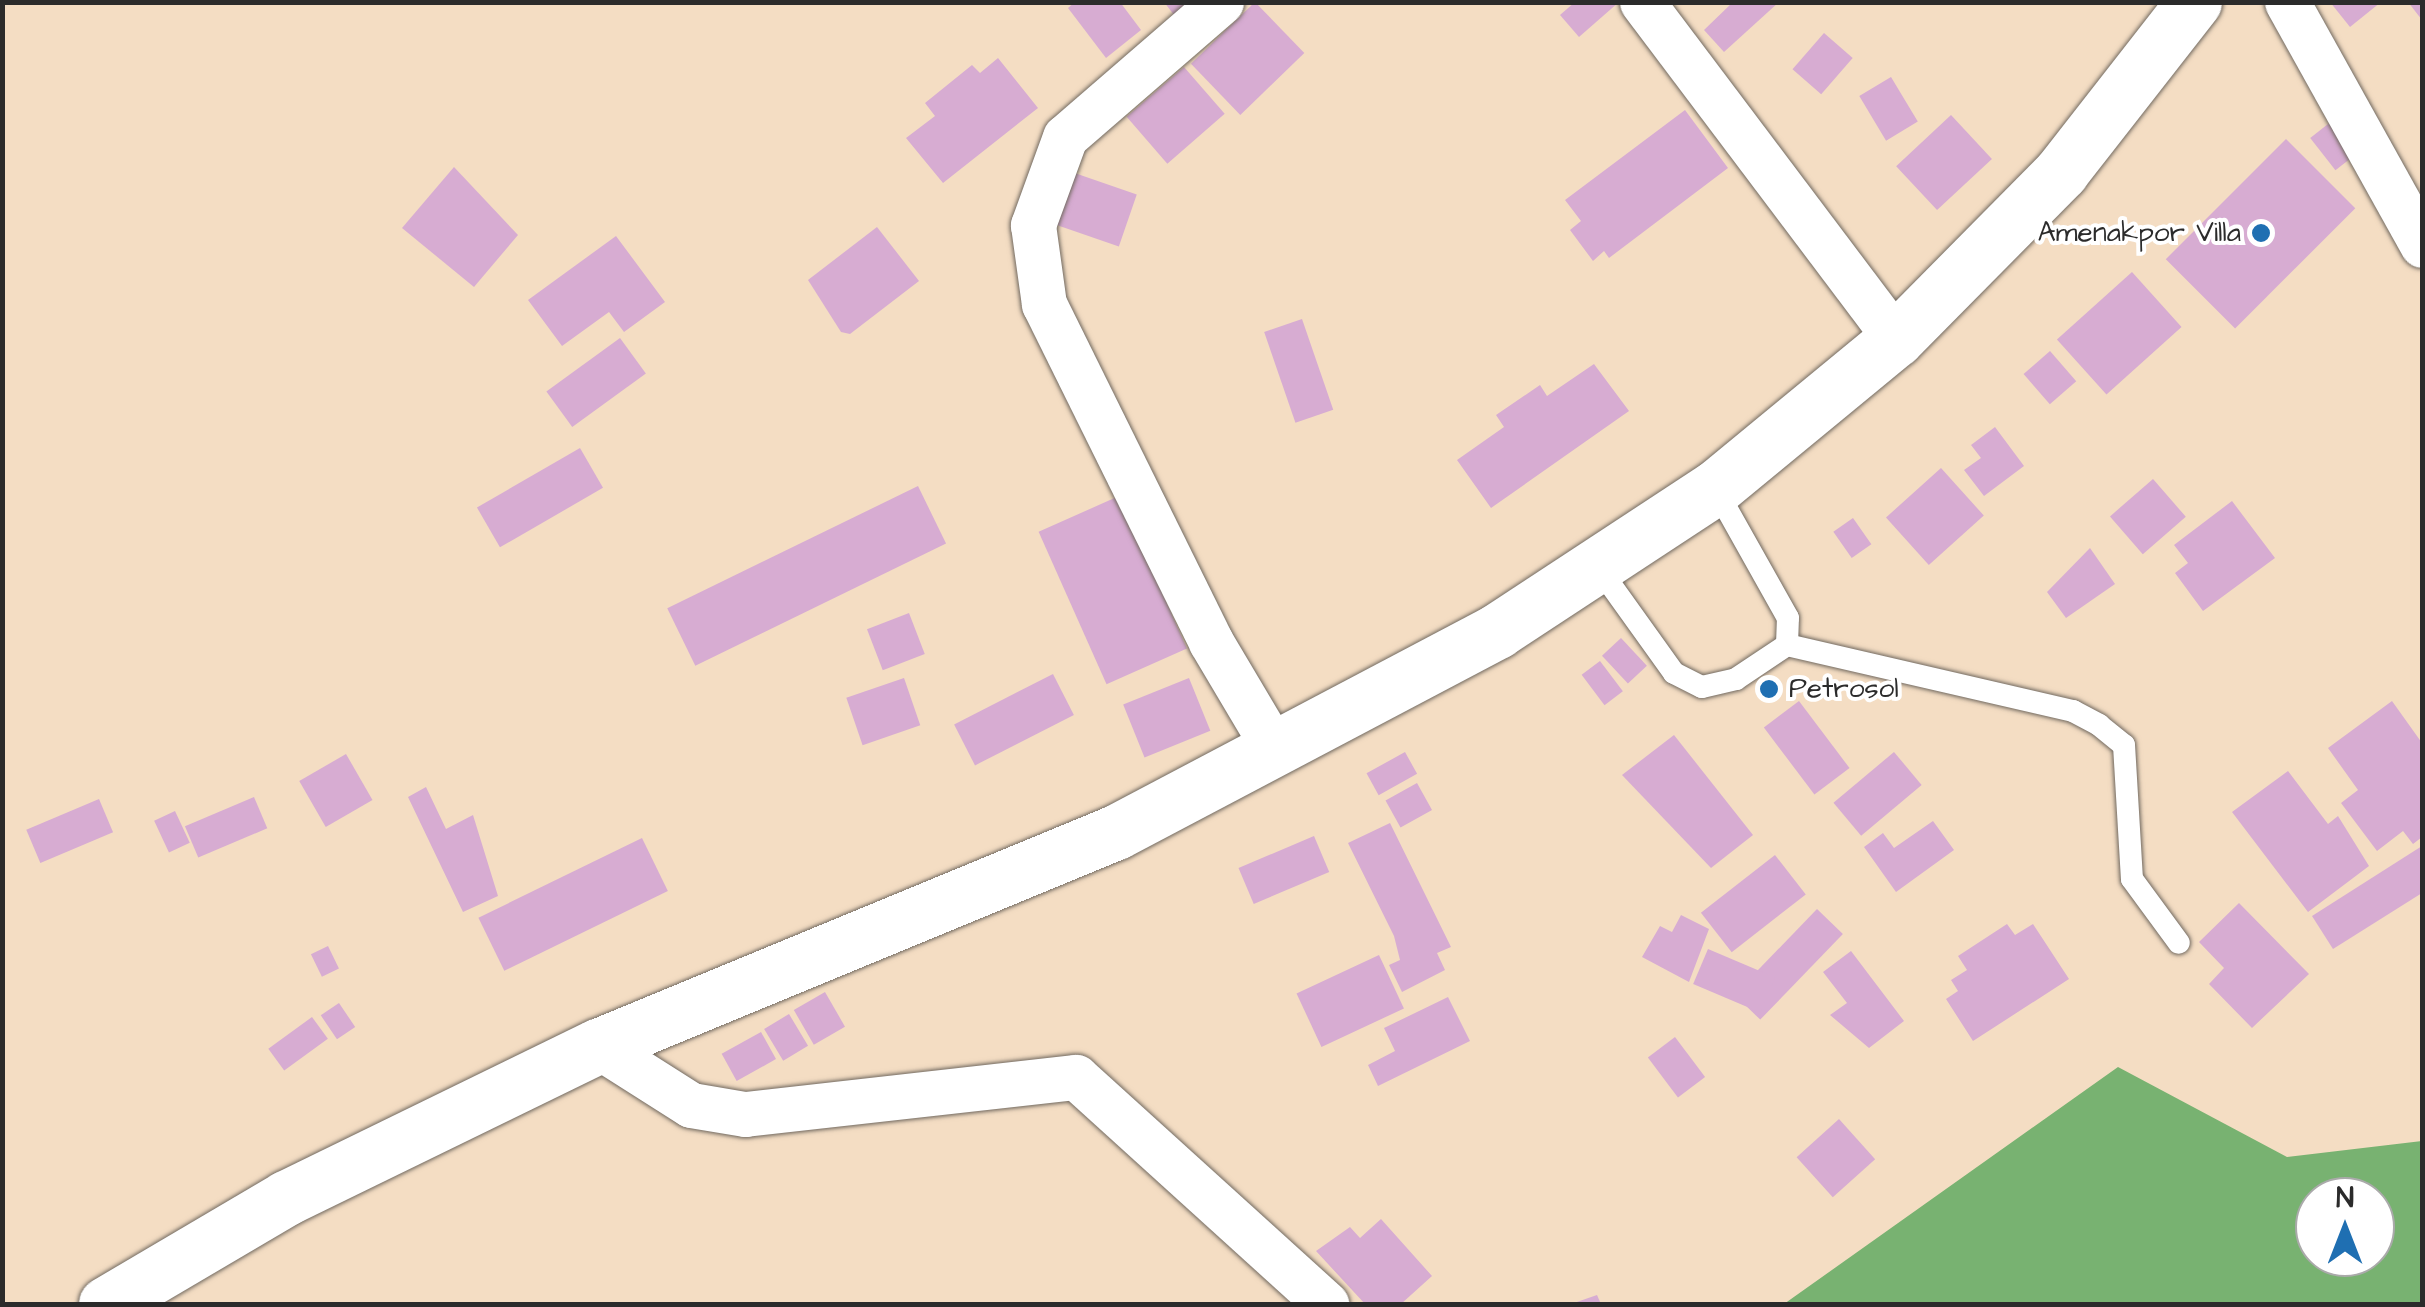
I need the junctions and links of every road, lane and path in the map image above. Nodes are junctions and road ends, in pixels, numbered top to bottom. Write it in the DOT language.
graph roads {
  1 [pos="1221,2"];
  2 [pos="1642,2"];
  3 [pos="2194,2"];
  4 [pos="2287,2"];
  5 [pos="2422,245"];
  6 [pos="1896,339"];
  7 [pos="1715,488"];
  8 [pos="1598,568"];
  9 [pos="1786,645"];
  10 [pos="1275,750"];
  11 [pos="2178,943"];
  12 [pos="598,1046"];
  13 [pos="106,1304"];
  14 [pos="1326,1304"];
  1 -- 10 [label="street"];
  2 -- 6 [label="street"];
  3 -- 6 [label="main road"];
  4 -- 5 [label="street"];
  6 -- 7 [label="main road"];
  7 -- 8 [label="main road"];
  7 -- 9 [label="lane"];
  8 -- 9 [label="lane"];
  8 -- 10 [label="main road"];
  9 -- 11 [label="lane"];
  10 -- 12 [label="main road"];
  12 -- 13 [label="main road"];
  12 -- 14 [label="street"];
}
